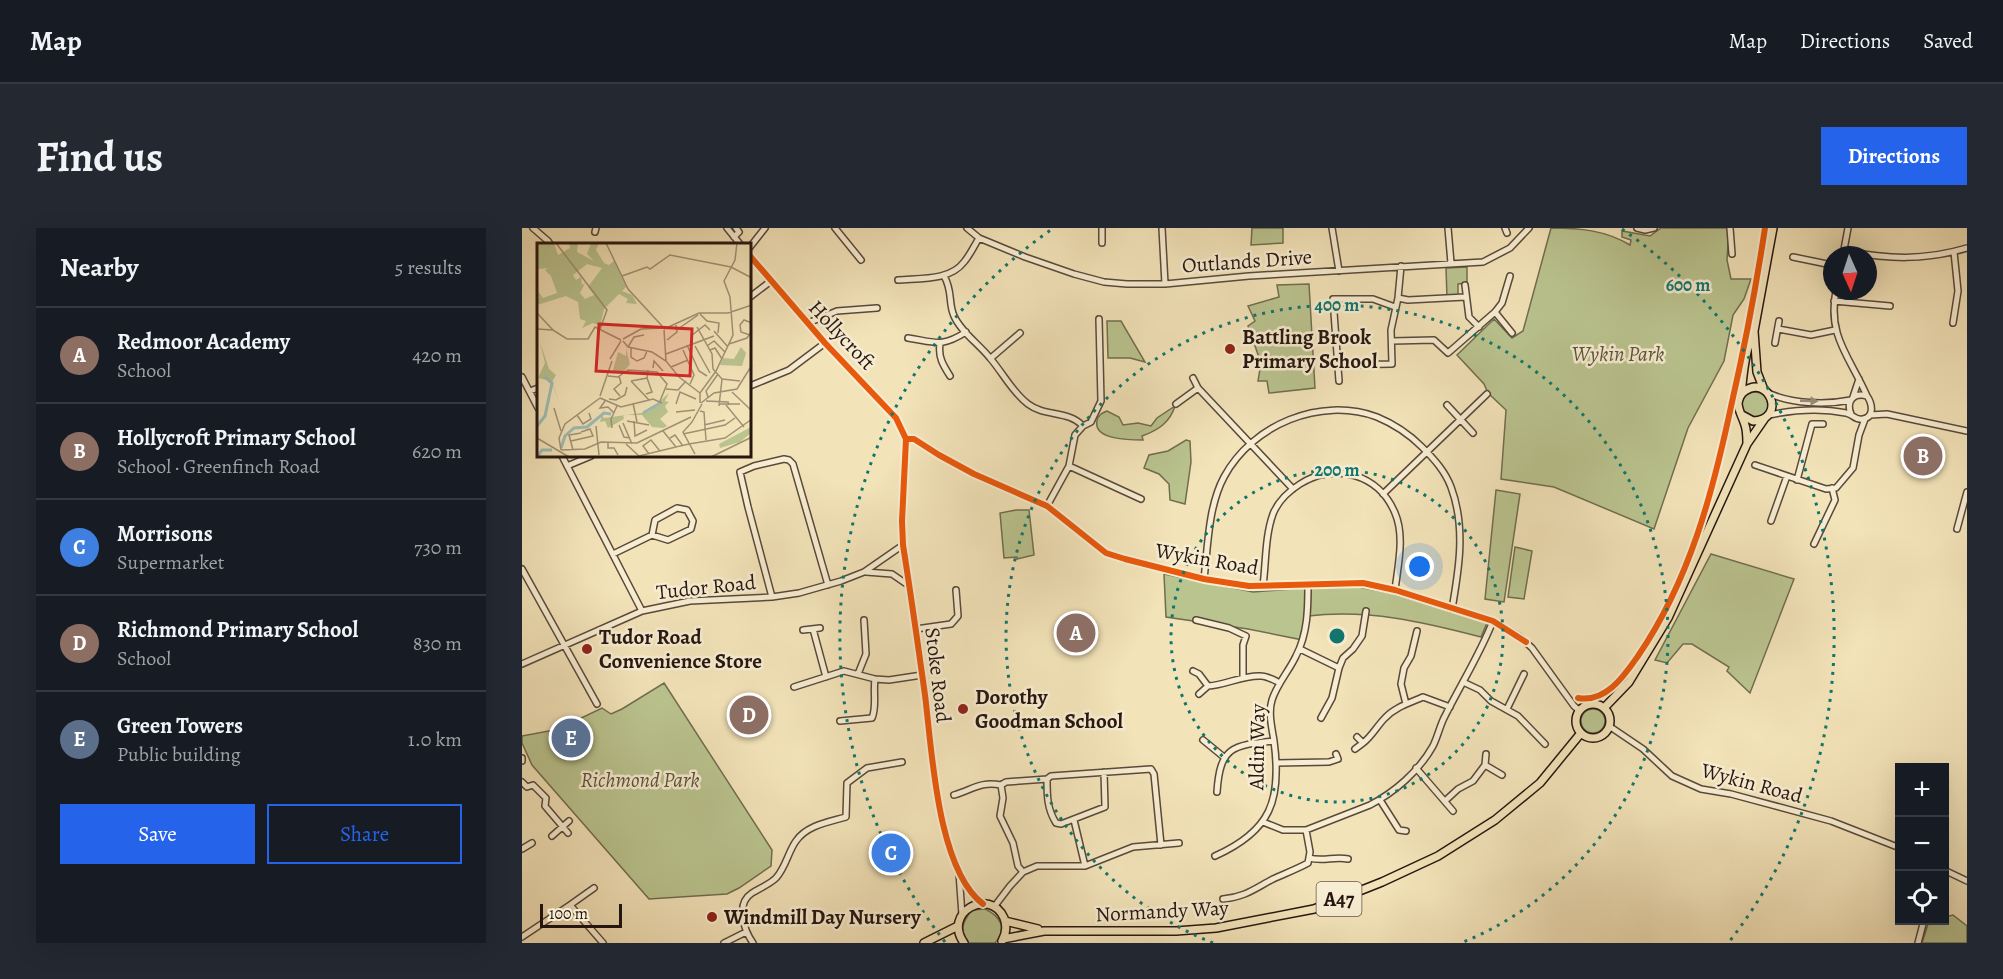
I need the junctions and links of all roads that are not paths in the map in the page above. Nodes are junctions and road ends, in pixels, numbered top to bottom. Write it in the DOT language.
graph roads {
  1 [pos="532,228"];
  2 [pos="727,228"];
  3 [pos="736,228"];
  4 [pos="765,228"];
  5 [pos="835,228"];
  6 [pos="968,228"];
  7 [pos="1102,228"];
  8 [pos="1110,228"];
  9 [pos="1162,228"];
  10 [pos="1332,228"];
  11 [pos="1448,228"];
  12 [pos="1529,228"];
  13 [pos="1637,228"];
  14 [pos="1654,228"];
  15 [pos="1730,228"];
  16 [pos="1773,228"];
  17 [pos="1848,228"];
  18 [pos="734,237"];
  19 [pos="979,238"];
  20 [pos="549,243"];
  21 [pos="739,243"];
  22 [pos="1102,243"];
  23 [pos="752,244"];
  24 [pos="1844,246"];
  25 [pos="1967,248"];
  26 [pos="1954,252"];
  27 [pos="1732,254"];
  28 [pos="1793,257"];
  29 [pos="1877,257"];
  30 [pos="752,258"];
  31 [pos="861,260"];
  32 [pos="1451,263"];
  33 [pos="1823,263"];
  34 [pos="1401,266"];
  35 [pos="1338,271"];
  36 [pos="944,276"];
  37 [pos="1510,276"];
  38 [pos="898,280"];
  39 [pos="771,281"];
  40 [pos="1165,284"];
  41 [pos="1465,285"];
  42 [pos="752,295"];
  43 [pos="1465,297"];
  44 [pos="1398,298"];
  45 [pos="1834,301"];
  46 [pos="1890,306"];
  47 [pos="1395,307"];
  48 [pos="877,308"];
  49 [pos="1495,312"];
  50 [pos="1099,319"];
  51 [pos="1779,321"];
  52 [pos="1953,323"];
  53 [pos="808,324"];
  54 [pos="1479,327"];
  55 [pos="1778,329"];
  56 [pos="1835,330"];
  57 [pos="1754,331"];
  58 [pos="966,332"];
  59 [pos="1020,333"];
  60 [pos="1512,333"];
  61 [pos="908,338"];
  62 [pos="1392,341"];
  63 [pos="825,343"];
  64 [pos="1775,343"];
  65 [pos="940,344"];
  66 [pos="991,358"];
  67 [pos="1338,365"];
  68 [pos="522,376"];
  69 [pos="950,376"];
  70 [pos="1193,378"];
  71 [pos="1859,379"];
  72 [pos="1338,381"];
  73 [pos="752,385"];
  74 [pos="537,388"];
  75 [pos="1198,388"];
  76 [pos="530,391"];
  77 [pos="1766,392"];
  78 [pos="1487,394"];
  79 [pos="1741,395"];
  80 [pos="1867,396"];
  81 [pos="1852,398"];
  82 [pos="1176,404"];
  83 [pos="1872,404"];
  84 [pos="1447,405"];
  85 [pos="537,406"];
  86 [pos="1887,414"];
  87 [pos="1742,415"];
  88 [pos="1767,416"];
  89 [pos="1852,416"];
  90 [pos="1868,417"];
  91 [pos="1460,420"];
  92 [pos="1823,424"];
  93 [pos="1083,426"];
  94 [pos="1967,431"];
  95 [pos="1473,433"];
  96 [pos="1859,435"];
  97 [pos="906,438"];
  98 [pos="1250,443"];
  99 [pos="1747,444"];
  100 [pos="1426,450"];
  101 [pos="563,458"];
  102 [pos="586,458"];
  103 [pos="1755,465"];
  104 [pos="567,466"];
  105 [pos="1069,466"];
  106 [pos="1787,476"];
  107 [pos="1797,480"];
  108 [pos="1832,488"];
  109 [pos="1293,489"];
  110 [pos="1967,492"];
  111 [pos="1383,494"];
  112 [pos="1141,499"];
  113 [pos="1047,506"];
  114 [pos="1771,521"];
  115 [pos="1957,529"];
  116 [pos="652,535"];
  117 [pos="1814,544"];
  118 [pos="903,545"];
  119 [pos="613,554"];
  120 [pos="522,569"];
  121 [pos="864,572"];
  122 [pos="1204,579"];
  123 [pos="909,584"];
  124 [pos="1308,584"];
  125 [pos="828,585"];
  126 [pos="1263,586"];
  127 [pos="956,590"];
  128 [pos="1395,590"];
  129 [pos="772,597"];
  130 [pos="1452,609"];
  131 [pos="642,611"];
  132 [pos="1366,611"];
  133 [pos="864,620"];
  134 [pos="1196,620"];
  135 [pos="1493,621"];
  136 [pos="820,628"];
  137 [pos="813,629"];
  138 [pos="916,629"];
  139 [pos="803,630"];
  140 [pos="1423,638"];
  141 [pos="563,644"];
  142 [pos="1300,649"];
  143 [pos="522,664"];
  144 [pos="1339,668"];
  145 [pos="1193,671"];
  146 [pos="858,674"];
  147 [pos="1524,674"];
  148 [pos="922,675"];
  149 [pos="826,677"];
  150 [pos="1243,678"];
  151 [pos="875,680"];
  152 [pos="1463,682"];
  153 [pos="1280,683"];
  154 [pos="1208,686"];
  155 [pos="794,687"];
  156 [pos="1199,694"];
  157 [pos="597,704"];
  158 [pos="1406,704"];
  159 [pos="1450,707"];
  160 [pos="1604,708"];
  161 [pos="1507,709"];
  162 [pos="1580,711"];
  163 [pos="1321,718"];
  164 [pos="840,721"];
  165 [pos="1609,726"];
  166 [pos="1581,733"];
  167 [pos="1358,737"];
  168 [pos="1203,740"];
  169 [pos="1274,741"];
  170 [pos="1363,743"];
  171 [pos="1545,744"];
  172 [pos="1355,749"];
  173 [pos="1486,754"];
  174 [pos="1345,755"];
  175 [pos="1225,758"];
  176 [pos="902,762"];
  177 [pos="1276,763"];
  178 [pos="1485,765"];
  179 [pos="1416,768"];
  180 [pos="1104,772"];
  181 [pos="1502,775"];
  182 [pos="1047,779"];
  183 [pos="522,782"];
  184 [pos="1001,785"];
  185 [pos="950,789"];
  186 [pos="1217,792"];
  187 [pos="954,795"];
  188 [pos="1380,800"];
  189 [pos="1445,801"];
  190 [pos="951,803"];
  191 [pos="1453,811"];
  192 [pos="1074,820"];
  193 [pos="569,821"];
  194 [pos="1263,822"];
  195 [pos="563,827"];
  196 [pos="1306,830"];
  197 [pos="1406,831"];
  198 [pos="568,833"];
  199 [pos="552,836"];
  200 [pos="532,843"];
  201 [pos="1179,843"];
  202 [pos="1161,845"];
  203 [pos="1895,846"];
  204 [pos="522,849"];
  205 [pos="1215,856"];
  206 [pos="1309,858"];
  207 [pos="1348,859"];
  208 [pos="1085,866"];
  209 [pos="1946,871"];
  210 [pos="959,872"];
  211 [pos="1023,872"];
  212 [pos="1967,881"];
  213 [pos="594,888"];
  214 [pos="1223,899"];
  215 [pos="983,904"];
  216 [pos="570,905"];
  217 [pos="994,907"];
  218 [pos="962,915"];
  219 [pos="1005,921"];
  220 [pos="1923,925"];
  221 [pos="958,926"];
  222 [pos="1044,931"];
  223 [pos="746,932"];
  224 [pos="522,937"];
  225 [pos="1002,941"];
  226 [pos="603,943"];
  227 [pos="724,943"];
  228 [pos="753,943"];
  229 [pos="924,943"];
  230 [pos="964,943"];
  231 [pos="1917,943"];
  1 -- 20 [label="street"];
  2 -- 18 [label="street"];
  3 -- 18 [label="street"];
  4 -- 23 [label="street"];
  5 -- 31 [label="street"];
  6 -- 19 [label="street, Outlands Drive"];
  7 -- 8 [label="street"];
  7 -- 22 [label="street"];
  9 -- 40 [label="street"];
  10 -- 35 [label="street"];
  11 -- 32 [label="street"];
  12 -- 32 [label="street, Outlands Drive"];
  13 -- 14 [label="street"];
  15 -- 27 [label="street"];
  16 -- 57 [label="main road"];
  17 -- 24 [label="street"];
  18 -- 21 [label="street"];
  19 -- 36 [label="street"];
  19 -- 40 [label="street, Outlands Drive"];
  25 -- 26 [label="street"];
  26 -- 29 [label="street"];
  26 -- 52 [label="street"];
  28 -- 33 [label="street"];
  30 -- 39 [label="street, Hollycroft"];
  32 -- 34 [label="street, Outlands Drive"];
  34 -- 35 [label="street, Outlands Drive"];
  34 -- 44 [label="street"];
  35 -- 40 [label="street, Outlands Drive"];
  36 -- 38 [label="street"];
  36 -- 58 [label="street"];
  37 -- 49 [label="street"];
  39 -- 42 [label="street"];
  39 -- 53 [label="street, Hollycroft"];
  41 -- 43 [label="street"];
  43 -- 44 [label="street"];
  43 -- 54 [label="street"];
  44 -- 47 [label="street"];
  45 -- 46 [label="street"];
  45 -- 56 [label="street"];
  47 -- 62 [label="street"];
  47 -- 67 [label="street"];
  48 -- 53 [label="street"];
  49 -- 54 [label="street"];
  49 -- 60 [label="street"];
  50 -- 93 [label="street"];
  51 -- 55 [label="street"];
  53 -- 63 [label="street, Hollycroft"];
  54 -- 62 [label="street"];
  55 -- 56 [label="street"];
  55 -- 64 [label="street"];
  56 -- 71 [label="street"];
  57 -- 77 [label="main road"];
  57 -- 79 [label="main road"];
  58 -- 65 [label="street"];
  58 -- 66 [label="street"];
  59 -- 66 [label="street"];
  61 -- 65 [label="street"];
  62 -- 67 [label="street"];
  63 -- 73 [label="street"];
  63 -- 97 [label="street, Hollycroft"];
  65 -- 69 [label="street"];
  66 -- 93 [label="street"];
  67 -- 72 [label="street"];
  68 -- 76 [label="street"];
  70 -- 75 [label="street"];
  71 -- 80 [label="street"];
  71 -- 81 [label="street"];
  74 -- 76 [label="street"];
  75 -- 82 [label="street"];
  75 -- 98 [label="street"];
  76 -- 85 [label="street"];
  77 -- 79 [label="main road"];
  77 -- 81 [label="street, one-way"];
  77 -- 88 [label="main road"];
  78 -- 91 [label="street"];
  79 -- 87 [label="main road"];
  80 -- 81 [label="street"];
  80 -- 83 [label="street"];
  81 -- 89 [label="street"];
  83 -- 86 [label="street"];
  83 -- 90 [label="street"];
  84 -- 91 [label="street"];
  86 -- 90 [label="street"];
  86 -- 94 [label="street"];
  87 -- 88 [label="main road"];
  87 -- 99 [label="main road"];
  88 -- 89 [label="street"];
  88 -- 99 [label="main road"];
  89 -- 90 [label="street"];
  89 -- 96 [label="street"];
  90 -- 96 [label="street"];
  91 -- 95 [label="street"];
  91 -- 100 [label="street"];
  92 -- 107 [label="street"];
  93 -- 105 [label="street"];
  96 -- 108 [label="street"];
  97 -- 113 [label="street, Wykin Road"];
  97 -- 118 [label="street, Stoke Road"];
  98 -- 100 [label="street"];
  98 -- 109 [label="street"];
  98 -- 122 [label="street"];
  99 -- 160 [label="main road"];
  100 -- 111 [label="street"];
  100 -- 130 [label="street"];
  101 -- 104 [label="street"];
  102 -- 104 [label="street"];
  103 -- 106 [label="street"];
  104 -- 119 [label="street"];
  105 -- 112 [label="street"];
  105 -- 113 [label="street"];
  106 -- 107 [label="street"];
  106 -- 114 [label="street"];
  107 -- 108 [label="street"];
  108 -- 117 [label="street"];
  109 -- 111 [label="street"];
  109 -- 126 [label="street"];
  110 -- 115 [label="street"];
  111 -- 128 [label="street"];
  113 -- 122 [label="street, Wykin Road"];
  116 -- 116 [label="street"];
  116 -- 119 [label="street"];
  118 -- 121 [label="street, Tudor Road"];
  118 -- 123 [label="street, Stoke Road"];
  119 -- 131 [label="street"];
  120 -- 141 [label="street"];
  121 -- 123 [label="street, Tudor Road"];
  121 -- 125 [label="street, Tudor Road"];
  122 -- 126 [label="street, Wykin Road"];
  123 -- 138 [label="street, Stoke Road"];
  124 -- 126 [label="street, Wykin Road"];
  124 -- 128 [label="street, Wykin Road"];
  124 -- 142 [label="street, Aldin Way"];
  125 -- 129 [label="street, Tudor Road"];
  125 -- 129 [label="street"];
  127 -- 138 [label="street"];
  128 -- 130 [label="street, Wykin Road"];
  129 -- 131 [label="street, Tudor Road"];
  130 -- 135 [label="street, Wykin Road"];
  131 -- 141 [label="street, Tudor Road"];
  132 -- 144 [label="street"];
  133 -- 146 [label="street"];
  134 -- 150 [label="street"];
  135 -- 152 [label="street"];
  135 -- 162 [label="street, Wykin Road"];
  136 -- 137 [label="street"];
  137 -- 139 [label="street"];
  137 -- 149 [label="street"];
  138 -- 148 [label="street, Stoke Road"];
  140 -- 158 [label="street"];
  141 -- 143 [label="street, Tudor Road"];
  141 -- 157 [label="street"];
  142 -- 144 [label="street"];
  142 -- 153 [label="street, Aldin Way"];
  144 -- 163 [label="street"];
  145 -- 154 [label="street"];
  146 -- 149 [label="street"];
  146 -- 151 [label="street"];
  147 -- 161 [label="street"];
  148 -- 151 [label="street"];
  148 -- 210 [label="street, Stoke Road"];
  149 -- 155 [label="street"];
  150 -- 153 [label="street"];
  150 -- 154 [label="street"];
  151 -- 164 [label="street"];
  152 -- 159 [label="street"];
  152 -- 161 [label="street"];
  153 -- 169 [label="street, Aldin Way"];
  154 -- 156 [label="street"];
  158 -- 159 [label="street"];
  158 -- 170 [label="street"];
  159 -- 179 [label="street"];
  160 -- 162 [label="main road"];
  160 -- 165 [label="main road"];
  161 -- 171 [label="street"];
  162 -- 166 [label="main road"];
  165 -- 166 [label="main road"];
  165 -- 203 [label="street, Wykin Road"];
  166 -- 222 [label="main road, Normandy Way / A47"];
  167 -- 170 [label="street"];
  168 -- 175 [label="street"];
  169 -- 175 [label="street"];
  169 -- 177 [label="street, Aldin Way"];
  170 -- 172 [label="street"];
  173 -- 178 [label="street"];
  174 -- 177 [label="street"];
  175 -- 186 [label="street"];
  176 -- 223 [label="street"];
  177 -- 194 [label="street, Aldin Way"];
  178 -- 181 [label="street"];
  178 -- 189 [label="street"];
  179 -- 188 [label="street"];
  179 -- 189 [label="street"];
  180 -- 182 [label="street"];
  180 -- 192 [label="street"];
  180 -- 202 [label="street"];
  182 -- 184 [label="street"];
  182 -- 192 [label="street"];
  183 -- 195 [label="street"];
  184 -- 187 [label="street"];
  184 -- 211 [label="street"];
  185 -- 187 [label="street"];
  187 -- 190 [label="street"];
  188 -- 196 [label="street"];
  188 -- 197 [label="street"];
  189 -- 191 [label="street"];
  192 -- 208 [label="street"];
  193 -- 195 [label="street"];
  194 -- 196 [label="street"];
  194 -- 205 [label="street, Aldin Way"];
  195 -- 198 [label="street"];
  195 -- 199 [label="street"];
  196 -- 206 [label="street"];
  200 -- 204 [label="street"];
  201 -- 202 [label="street"];
  202 -- 208 [label="street"];
  206 -- 207 [label="street"];
  206 -- 214 [label="street"];
  208 -- 211 [label="street"];
  209 -- 212 [label="street"];
  210 -- 215 [label="street, Stoke Road"];
  210 -- 218 [label="street, Stoke Road"];
  211 -- 217 [label="street"];
  213 -- 216 [label="street"];
  215 -- 217 [label="main road"];
  215 -- 218 [label="main road"];
  216 -- 224 [label="street"];
  216 -- 226 [label="street"];
  217 -- 219 [label="main road"];
  218 -- 221 [label="main road"];
  219 -- 222 [label="main road, Normandy Way / A47"];
  219 -- 225 [label="main road"];
  220 -- 231 [label="street"];
  221 -- 229 [label="main road"];
  221 -- 230 [label="main road"];
  222 -- 225 [label="main road, Normandy Way / A47"];
  223 -- 227 [label="street"];
  223 -- 228 [label="street"];
}
